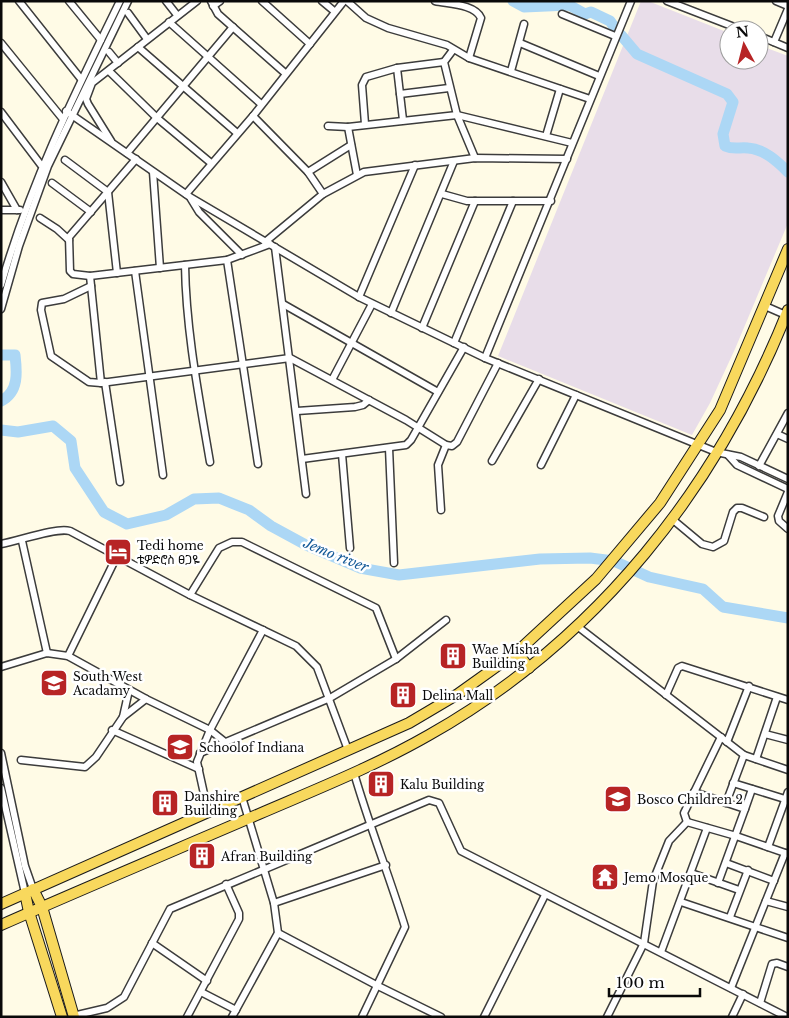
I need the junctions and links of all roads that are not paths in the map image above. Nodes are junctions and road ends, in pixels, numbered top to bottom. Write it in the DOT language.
graph roads {
  1 [pos="19,1"];
  2 [pos="69,1"];
  3 [pos="128,1"];
  4 [pos="166,1"];
  5 [pos="197,1"];
  6 [pos="220,1"];
  7 [pos="262,1"];
  8 [pos="322,1"];
  9 [pos="345,1"];
  10 [pos="435,1"];
  11 [pos="631,1"];
  12 [pos="668,1"];
  13 [pos="776,1"];
  14 [pos="119,2"];
  15 [pos="212,4"];
  16 [pos="686,5"];
  17 [pos="788,8"];
  18 [pos="334,12"];
  19 [pos="128,14"];
  20 [pos="562,14"];
  21 [pos="177,15"];
  22 [pos="720,20"];
  23 [pos="169,22"];
  24 [pos="524,24"];
  25 [pos="233,27"];
  26 [pos="615,36"];
  27 [pos="147,39"];
  28 [pos="101,40"];
  29 [pos="769,40"];
  30 [pos="774,42"];
  31 [pos="1,43"];
  32 [pos="520,43"];
  33 [pos="310,44"];
  34 [pos="138,47"];
  35 [pos="788,48"];
  36 [pos="453,50"];
  37 [pos="109,52"];
  38 [pos="209,56"];
  39 [pos="469,58"];
  40 [pos="444,62"];
  41 [pos="118,63"];
  42 [pos="397,68"];
  43 [pos="109,71"];
  44 [pos="512,71"];
  45 [pos="285,73"];
  46 [pos="599,76"];
  47 [pos="81,79"];
  48 [pos="183,87"];
  49 [pos="449,88"];
  50 [pos="560,89"];
  51 [pos="400,94"];
  52 [pos="590,99"];
  53 [pos="261,104"];
  54 [pos="1,112"];
  55 [pos="69,113"];
  56 [pos="457,115"];
  57 [pos="253,116"];
  58 [pos="62,118"];
  59 [pos="157,118"];
  60 [pos="403,120"];
  61 [pos="365,124"];
  62 [pos="328,126"];
  63 [pos="348,127"];
  64 [pos="237,134"];
  65 [pos="546,136"];
  66 [pos="112,143"];
  67 [pos="572,143"];
  68 [pos="351,145"];
  69 [pos="127,153"];
  70 [pos="475,158"];
  71 [pos="136,159"];
  72 [pos="567,159"];
  73 [pos="65,160"];
  74 [pos="454,161"];
  75 [pos="211,163"];
  76 [pos="41,165"];
  77 [pos="415,165"];
  78 [pos="154,172"];
  79 [pos="308,172"];
  80 [pos="357,174"];
  81 [pos="1,182"];
  82 [pos="52,183"];
  83 [pos="108,192"];
  84 [pos="323,194"];
  85 [pos="442,194"];
  86 [pos="188,195"];
  87 [pos="551,200"];
  88 [pos="475,201"];
  89 [pos="514,201"];
  90 [pos="1,210"];
  91 [pos="16,210"];
  92 [pos="24,211"];
  93 [pos="91,212"];
  94 [pos="40,218"];
  95 [pos="69,240"];
  96 [pos="270,244"];
  97 [pos="788,249"];
  98 [pos="242,255"];
  99 [pos="227,260"];
  100 [pos="185,265"];
  101 [pos="160,268"];
  102 [pos="135,270"];
  103 [pos="117,273"];
  104 [pos="90,276"];
  105 [pos="1,285"];
  106 [pos="91,286"];
  107 [pos="359,298"];
  108 [pos="283,304"];
  109 [pos="372,304"];
  110 [pos="765,306"];
  111 [pos="1,308"];
  112 [pos="391,313"];
  113 [pos="787,314"];
  114 [pos="422,328"];
  115 [pos="352,342"];
  116 [pos="454,343"];
  117 [pos="464,347"];
  118 [pos="290,358"];
  119 [pos="485,358"];
  120 [pos="498,363"];
  121 [pos="244,364"];
  122 [pos="195,370"];
  123 [pos="150,377"];
  124 [pos="539,379"];
  125 [pos="332,380"];
  126 [pos="103,383"];
  127 [pos="438,392"];
  128 [pos="576,395"];
  129 [pos="369,400"];
  130 [pos="297,411"];
  131 [pos="788,413"];
  132 [pos="418,429"];
  133 [pos="777,434"];
  134 [pos="788,439"];
  135 [pos="697,444"];
  136 [pos="446,445"];
  137 [pos="389,448"];
  138 [pos="716,452"];
  139 [pos="342,454"];
  140 [pos="728,455"];
  141 [pos="302,460"];
  142 [pos="210,462"];
  143 [pos="492,462"];
  144 [pos="258,464"];
  145 [pos="541,465"];
  146 [pos="759,466"];
  147 [pos="163,476"];
  148 [pos="788,480"];
  149 [pos="120,482"];
  150 [pos="788,490"];
  151 [pos="306,494"];
  152 [pos="441,510"];
  153 [pos="764,517"];
  154 [pos="672,519"];
  155 [pos="788,529"];
  156 [pos="22,541"];
  157 [pos="1,544"];
  158 [pos="350,548"];
  159 [pos="117,556"];
  160 [pos="394,563"];
  161 [pos="190,595"];
  162 [pos="446,620"];
  163 [pos="576,626"];
  164 [pos="263,630"];
  165 [pos="517,652"];
  166 [pos="47,653"];
  167 [pos="68,656"];
  168 [pos="396,659"];
  169 [pos="1,667"];
  170 [pos="529,668"];
  171 [pos="749,686"];
  172 [pos="129,690"];
  173 [pos="666,694"];
  174 [pos="777,696"];
  175 [pos="330,698"];
  176 [pos="146,699"];
  177 [pos="788,700"];
  178 [pos="123,717"];
  179 [pos="112,730"];
  180 [pos="210,730"];
  181 [pos="765,734"];
  182 [pos="724,740"];
  183 [pos="788,740"];
  184 [pos="225,742"];
  185 [pos="348,750"];
  186 [pos="1,752"];
  187 [pos="200,753"];
  188 [pos="744,755"];
  189 [pos="756,759"];
  190 [pos="21,760"];
  191 [pos="199,769"];
  192 [pos="788,770"];
  193 [pos="354,773"];
  194 [pos="733,783"];
  195 [pos="1,788"];
  196 [pos="752,789"];
  197 [pos="694,792"];
  198 [pos="788,792"];
  199 [pos="242,797"];
  200 [pos="786,799"];
  201 [pos="726,802"];
  202 [pos="745,810"];
  203 [pos="208,812"];
  204 [pos="248,819"];
  205 [pos="687,822"];
  206 [pos="368,824"];
  207 [pos="707,828"];
  208 [pos="736,836"];
  209 [pos="768,847"];
  210 [pos="786,854"];
  211 [pos="726,863"];
  212 [pos="386,865"];
  213 [pos="263,868"];
  214 [pos="748,870"];
  215 [pos="690,873"];
  216 [pos="774,881"];
  217 [pos="718,883"];
  218 [pos="226,884"];
  219 [pos="739,890"];
  220 [pos="29,891"];
  221 [pos="545,895"];
  222 [pos="64,897"];
  223 [pos="681,902"];
  224 [pos="766,902"];
  225 [pos="274,903"];
  226 [pos="1,904"];
  227 [pos="42,907"];
  228 [pos="788,907"];
  229 [pos="28,912"];
  230 [pos="730,917"];
  231 [pos="5,924"];
  232 [pos="33,926"];
  233 [pos="756,926"];
  234 [pos="48,927"];
  235 [pos="278,933"];
  236 [pos="788,938"];
  237 [pos="152,943"];
  238 [pos="644,943"];
  239 [pos="661,952"];
  240 [pos="788,967"];
  241 [pos="207,981"];
  242 [pos="378,986"];
  243 [pos="731,988"];
  244 [pos="201,992"];
  245 [pos="743,994"];
  246 [pos="760,1003"];
  247 [pos="236,1010"];
  248 [pos="62,1017"];
  249 [pos="74,1017"];
  250 [pos="187,1017"];
  251 [pos="232,1017"];
  252 [pos="362,1017"];
  253 [pos="441,1017"];
  254 [pos="484,1017"];
  255 [pos="608,1017"];
  256 [pos="732,1017"];
  257 [pos="787,1017"];
  1 -- 47 [label="street"];
  2 -- 28 [label="street"];
  3 -- 55 [label="street"];
  4 -- 21 [label="street"];
  5 -- 21 [label="street"];
  6 -- 15 [label="street"];
  7 -- 33 [label="street"];
  8 -- 18 [label="street"];
  9 -- 18 [label="street"];
  9 -- 36 [label="street"];
  10 -- 39 [label="street"];
  11 -- 26 [label="street"];
  12 -- 16 [label="street"];
  13 -- 17 [label="street"];
  14 -- 28 [label="street"];
  15 -- 25 [label="street"];
  16 -- 22 [label="street"];
  17 -- 30 [label="street"];
  18 -- 33 [label="street"];
  19 -- 27 [label="street"];
  20 -- 26 [label="street"];
  21 -- 23 [label="street"];
  23 -- 27 [label="street"];
  23 -- 38 [label="street"];
  24 -- 32 [label="street"];
  25 -- 38 [label="street"];
  25 -- 45 [label="street"];
  26 -- 46 [label="street"];
  27 -- 34 [label="street"];
  28 -- 47 [label="street"];
  29 -- 30 [label="street"];
  30 -- 35 [label="street"];
  31 -- 58 [label="street"];
  32 -- 44 [label="street"];
  32 -- 46 [label="street"];
  33 -- 45 [label="street"];
  34 -- 41 [label="street"];
  34 -- 48 [label="street"];
  36 -- 39 [label="street"];
  36 -- 40 [label="street"];
  37 -- 41 [label="street"];
  38 -- 48 [label="street"];
  38 -- 53 [label="street"];
  39 -- 44 [label="street"];
  40 -- 42 [label="street"];
  40 -- 49 [label="street"];
  41 -- 43 [label="street"];
  42 -- 51 [label="street"];
  42 -- 61 [label="street"];
  43 -- 59 [label="street"];
  43 -- 66 [label="street"];
  44 -- 50 [label="street"];
  45 -- 53 [label="street"];
  46 -- 52 [label="street"];
  47 -- 55 [label="street"];
  48 -- 59 [label="street"];
  48 -- 64 [label="street"];
  49 -- 51 [label="street"];
  49 -- 56 [label="street"];
  50 -- 52 [label="street"];
  50 -- 65 [label="street"];
  51 -- 60 [label="street"];
  52 -- 67 [label="street"];
  53 -- 57 [label="street"];
  54 -- 76 [label="street"];
  55 -- 58 [label="street"];
  55 -- 66 [label="street"];
  55 -- 111 [label="street"];
  56 -- 60 [label="street"];
  56 -- 65 [label="street"];
  56 -- 70 [label="street"];
  57 -- 64 [label="street"];
  57 -- 79 [label="street"];
  58 -- 76 [label="street"];
  59 -- 69 [label="street"];
  59 -- 75 [label="street"];
  60 -- 61 [label="street"];
  61 -- 63 [label="street"];
  62 -- 63 [label="street"];
  63 -- 68 [label="street"];
  64 -- 75 [label="street"];
  65 -- 67 [label="street"];
  66 -- 69 [label="street"];
  67 -- 72 [label="street"];
  68 -- 79 [label="street"];
  68 -- 80 [label="street"];
  69 -- 71 [label="street"];
  70 -- 72 [label="street"];
  70 -- 74 [label="street"];
  71 -- 78 [label="street"];
  71 -- 83 [label="street"];
  72 -- 87 [label="street"];
  73 -- 83 [label="street"];
  74 -- 77 [label="street"];
  74 -- 85 [label="street"];
  75 -- 86 [label="street"];
  76 -- 92 [label="street"];
  77 -- 80 [label="street"];
  77 -- 107 [label="street"];
  78 -- 86 [label="street"];
  78 -- 101 [label="street"];
  79 -- 84 [label="street"];
  80 -- 84 [label="street"];
  81 -- 91 [label="street"];
  82 -- 93 [label="street"];
  83 -- 93 [label="street"];
  83 -- 103 [label="street"];
  84 -- 96 [label="street"];
  85 -- 88 [label="street"];
  85 -- 112 [label="street"];
  86 -- 96 [label="street"];
  86 -- 98 [label="street"];
  87 -- 89 [label="street"];
  87 -- 119 [label="street"];
  88 -- 89 [label="street"];
  88 -- 114 [label="street"];
  89 -- 116 [label="street"];
  90 -- 91 [label="street"];
  91 -- 92 [label="street"];
  92 -- 105 [label="street"];
  93 -- 95 [label="street"];
  94 -- 95 [label="street"];
  95 -- 104 [label="street"];
  96 -- 98 [label="street"];
  96 -- 107 [label="street"];
  96 -- 108 [label="street"];
  97 -- 110 [label="main road"];
  98 -- 99 [label="street"];
  99 -- 100 [label="street"];
  99 -- 121 [label="street"];
  100 -- 101 [label="street"];
  100 -- 122 [label="street"];
  101 -- 102 [label="street"];
  102 -- 103 [label="street"];
  102 -- 123 [label="street"];
  103 -- 104 [label="street"];
  104 -- 106 [label="street"];
  106 -- 126 [label="street"];
  106 -- 126 [label="street"];
  107 -- 109 [label="street"];
  108 -- 115 [label="street"];
  108 -- 118 [label="street"];
  109 -- 112 [label="street"];
  109 -- 115 [label="street"];
  110 -- 113 [label="street"];
  110 -- 135 [label="main road"];
  112 -- 114 [label="street"];
  113 -- 138 [label="main road"];
  114 -- 116 [label="street"];
  115 -- 125 [label="street"];
  115 -- 127 [label="street"];
  116 -- 117 [label="street"];
  117 -- 119 [label="street"];
  117 -- 127 [label="street"];
  118 -- 121 [label="street"];
  118 -- 125 [label="street"];
  118 -- 130 [label="street"];
  119 -- 120 [label="street"];
  120 -- 124 [label="street"];
  120 -- 136 [label="street"];
  121 -- 122 [label="street"];
  121 -- 144 [label="street"];
  122 -- 123 [label="street"];
  122 -- 142 [label="street"];
  123 -- 126 [label="street"];
  123 -- 147 [label="street"];
  124 -- 128 [label="street"];
  124 -- 143 [label="street"];
  125 -- 129 [label="street"];
  126 -- 149 [label="street"];
  127 -- 132 [label="street"];
  128 -- 135 [label="street"];
  128 -- 145 [label="street"];
  129 -- 130 [label="street"];
  129 -- 132 [label="street"];
  130 -- 141 [label="street"];
  131 -- 133 [label="street"];
  132 -- 136 [label="street"];
  132 -- 137 [label="street"];
  133 -- 134 [label="street"];
  133 -- 146 [label="street"];
  135 -- 138 [label="street"];
  135 -- 165 [label="main road"];
  136 -- 152 [label="street"];
  137 -- 139 [label="street"];
  137 -- 160 [label="street"];
  138 -- 140 [label="street"];
  138 -- 154 [label="main road"];
  139 -- 141 [label="street"];
  139 -- 158 [label="street"];
  140 -- 146 [label="street"];
  140 -- 150 [label="street"];
  141 -- 151 [label="street"];
  146 -- 148 [label="street"];
  150 -- 155 [label="street"];
  153 -- 154 [label="street"];
  154 -- 163 [label="main road"];
  156 -- 157 [label="street"];
  156 -- 159 [label="street"];
  156 -- 166 [label="street"];
  159 -- 161 [label="street"];
  159 -- 167 [label="street"];
  161 -- 164 [label="street"];
  161 -- 168 [label="street"];
  162 -- 168 [label="street"];
  163 -- 170 [label="main road"];
  163 -- 173 [label="street"];
  164 -- 175 [label="street"];
  164 -- 180 [label="street"];
  165 -- 170 [label="main road"];
  165 -- 185 [label="main road"];
  166 -- 167 [label="street"];
  166 -- 169 [label="street"];
  167 -- 172 [label="street"];
  168 -- 175 [label="street"];
  170 -- 193 [label="main road"];
  171 -- 173 [label="street"];
  171 -- 174 [label="street"];
  171 -- 182 [label="street"];
  172 -- 176 [label="street"];
  172 -- 178 [label="street"];
  173 -- 182 [label="street"];
  174 -- 177 [label="street"];
  174 -- 181 [label="street"];
  175 -- 184 [label="street"];
  175 -- 185 [label="street"];
  176 -- 178 [label="street"];
  176 -- 180 [label="street"];
  178 -- 179 [label="street"];
  179 -- 190 [label="street"];
  179 -- 191 [label="street"];
  180 -- 184 [label="street"];
  180 -- 187 [label="street"];
  181 -- 183 [label="street"];
  181 -- 189 [label="street"];
  182 -- 188 [label="street"];
  182 -- 197 [label="street"];
  184 -- 187 [label="street"];
  185 -- 199 [label="main road"];
  186 -- 220 [label="street"];
  187 -- 191 [label="street"];
  188 -- 189 [label="street"];
  188 -- 194 [label="street"];
  189 -- 192 [label="street"];
  191 -- 203 [label="street"];
  193 -- 204 [label="main road"];
  193 -- 206 [label="street"];
  194 -- 196 [label="street"];
  194 -- 201 [label="street"];
  195 -- 220 [label="street"];
  196 -- 200 [label="street"];
  196 -- 202 [label="street"];
  197 -- 201 [label="street"];
  197 -- 205 [label="street"];
  198 -- 200 [label="street"];
  199 -- 203 [label="main road"];
  199 -- 204 [label="street"];
  200 -- 209 [label="street"];
  201 -- 202 [label="street"];
  202 -- 208 [label="street"];
  203 -- 220 [label="main road"];
  204 -- 213 [label="street"];
  204 -- 222 [label="main road"];
  205 -- 207 [label="street"];
  205 -- 238 [label="street"];
  206 -- 212 [label="street"];
  206 -- 213 [label="street"];
  206 -- 221 [label="street"];
  207 -- 208 [label="street"];
  207 -- 215 [label="street"];
  208 -- 209 [label="street"];
  208 -- 211 [label="street"];
  209 -- 210 [label="street"];
  210 -- 216 [label="street"];
  211 -- 214 [label="street"];
  211 -- 217 [label="street"];
  212 -- 225 [label="street"];
  212 -- 242 [label="street"];
  213 -- 218 [label="street"];
  213 -- 225 [label="street"];
  214 -- 216 [label="street"];
  214 -- 219 [label="street"];
  215 -- 217 [label="street"];
  215 -- 223 [label="street"];
  216 -- 224 [label="street"];
  217 -- 219 [label="street"];
  218 -- 237 [label="street"];
  218 -- 241 [label="street"];
  219 -- 230 [label="street"];
  220 -- 226 [label="main road"];
  220 -- 227 [label="main road"];
  220 -- 229 [label="main road"];
  221 -- 238 [label="street"];
  221 -- 254 [label="street"];
  222 -- 227 [label="main road"];
  222 -- 234 [label="main road"];
  223 -- 230 [label="street"];
  223 -- 239 [label="street"];
  224 -- 228 [label="street"];
  224 -- 233 [label="street"];
  225 -- 235 [label="street"];
  227 -- 229 [label="main road"];
  227 -- 234 [label="main road"];
  229 -- 231 [label="main road"];
  229 -- 232 [label="main road"];
  230 -- 233 [label="street"];
  231 -- 232 [label="main road"];
  232 -- 248 [label="main road"];
  233 -- 236 [label="street"];
  233 -- 243 [label="street"];
  234 -- 249 [label="main road"];
  235 -- 242 [label="street"];
  235 -- 247 [label="street"];
  237 -- 241 [label="street"];
  237 -- 249 [label="street"];
  238 -- 239 [label="street"];
  238 -- 255 [label="street"];
  239 -- 243 [label="street"];
  240 -- 246 [label="street"];
  241 -- 244 [label="street"];
  242 -- 252 [label="street"];
  242 -- 253 [label="street"];
  243 -- 245 [label="street"];
  244 -- 247 [label="street"];
  244 -- 250 [label="street"];
  245 -- 246 [label="street"];
  245 -- 256 [label="street"];
  246 -- 257 [label="street"];
  247 -- 251 [label="street"];
}
